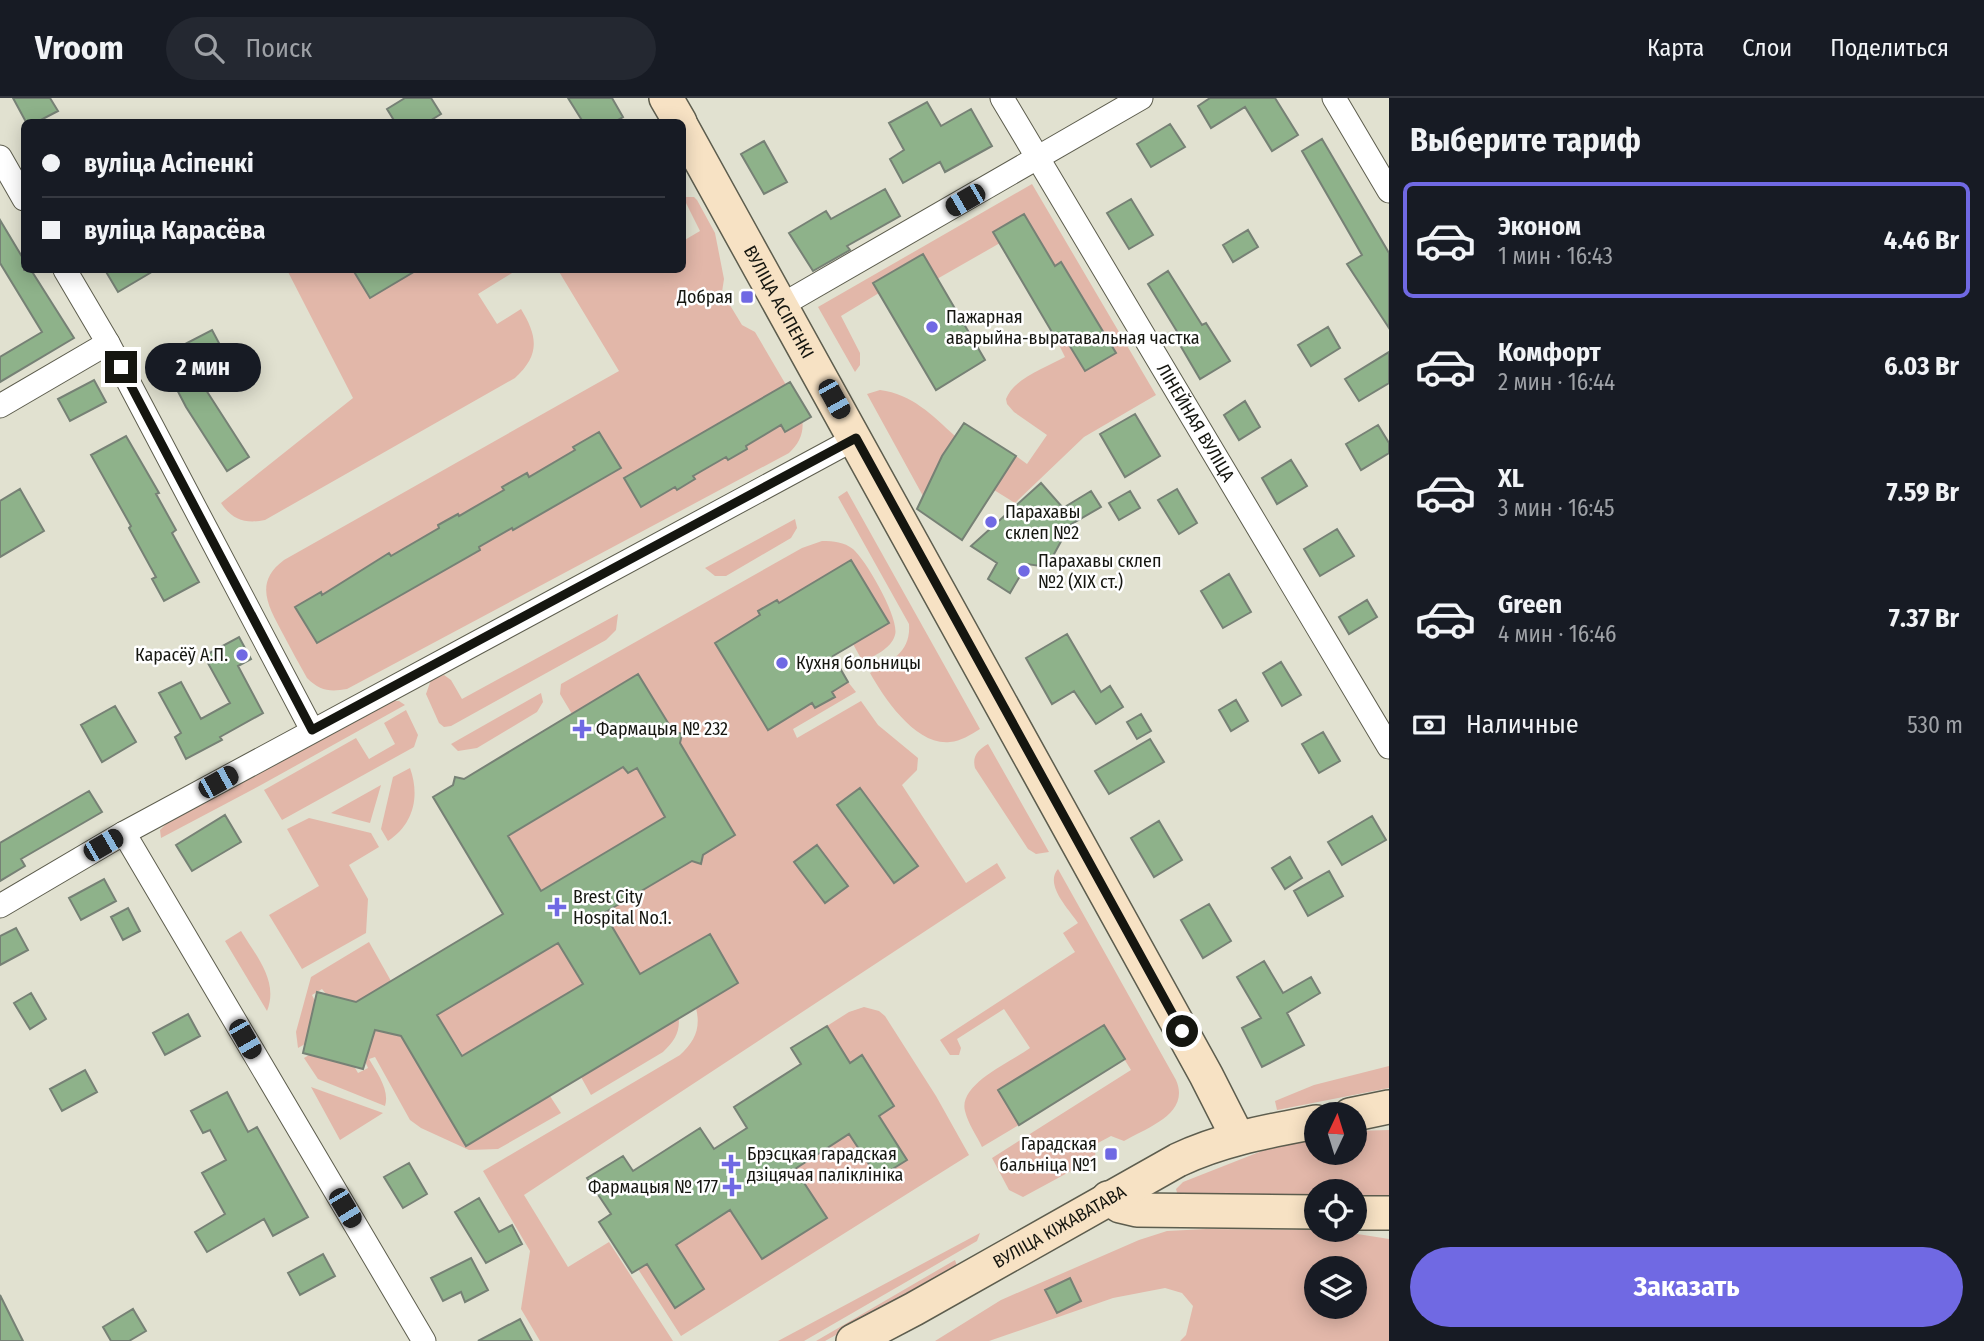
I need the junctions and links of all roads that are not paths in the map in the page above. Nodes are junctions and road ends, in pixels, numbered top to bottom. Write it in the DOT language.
graph roads {
  1 [pos="666,98"];
  2 [pos="1002,98"];
  3 [pos="1141,98"];
  4 [pos="1334,98"];
  5 [pos="678,119"];
  6 [pos="686,134"];
  7 [pos="0,157"];
  8 [pos="1038,158"];
  9 [pos="1389,191"];
  10 [pos="21,194"];
  11 [pos="67,273"];
  12 [pos="782,305"];
  13 [pos="108,343"];
  14 [pos="0,406"];
  15 [pos="856,438"];
  16 [pos="312,730"];
  17 [pos="1389,747"];
  18 [pos="124,833"];
  19 [pos="0,906"];
  20 [pos="1389,1107"];
  21 [pos="1367,1112"];
  22 [pos="1304,1124"];
  23 [pos="1238,1138"];
  24 [pos="1108,1198"];
  25 [pos="1304,1212"];
  26 [pos="1367,1213"];
  27 [pos="1389,1213"];
  28 [pos="424,1341"];
  29 [pos="853,1341"];
  1 -- 5 [label="main road"];
  2 -- 8 [label="street, ЛІНЕЙНАЯ ВУЛІЦА"];
  3 -- 8 [label="street"];
  4 -- 9 [label="street"];
  6 -- 12 [label="main road, ВУЛІЦА АСІПЕНКІ"];
  7 -- 10 [label="street"];
  8 -- 12 [label="street"];
  8 -- 17 [label="street, ЛІНЕЙНАЯ ВУЛІЦА"];
  11 -- 13 [label="street"];
  12 -- 15 [label="main road, ВУЛІЦА АСІПЕНКІ"];
  13 -- 14 [label="street"];
  13 -- 16 [label="street"];
  15 -- 16 [label="street"];
  15 -- 23 [label="main road, ВУЛІЦА АСІПЕНКІ"];
  16 -- 18 [label="street"];
  18 -- 19 [label="street"];
  18 -- 28 [label="street"];
  20 -- 21 [label="main road"];
  22 -- 23 [label="main road, ВУЛІЦА КІЖАВАТАВА"];
  23 -- 24 [label="main road, ВУЛІЦА КІЖАВАТАВА"];
  24 -- 25 [label="main road"];
  24 -- 29 [label="main road, ВУЛІЦА КІЖАВАТАВА"];
  26 -- 27 [label="main road"];
}
